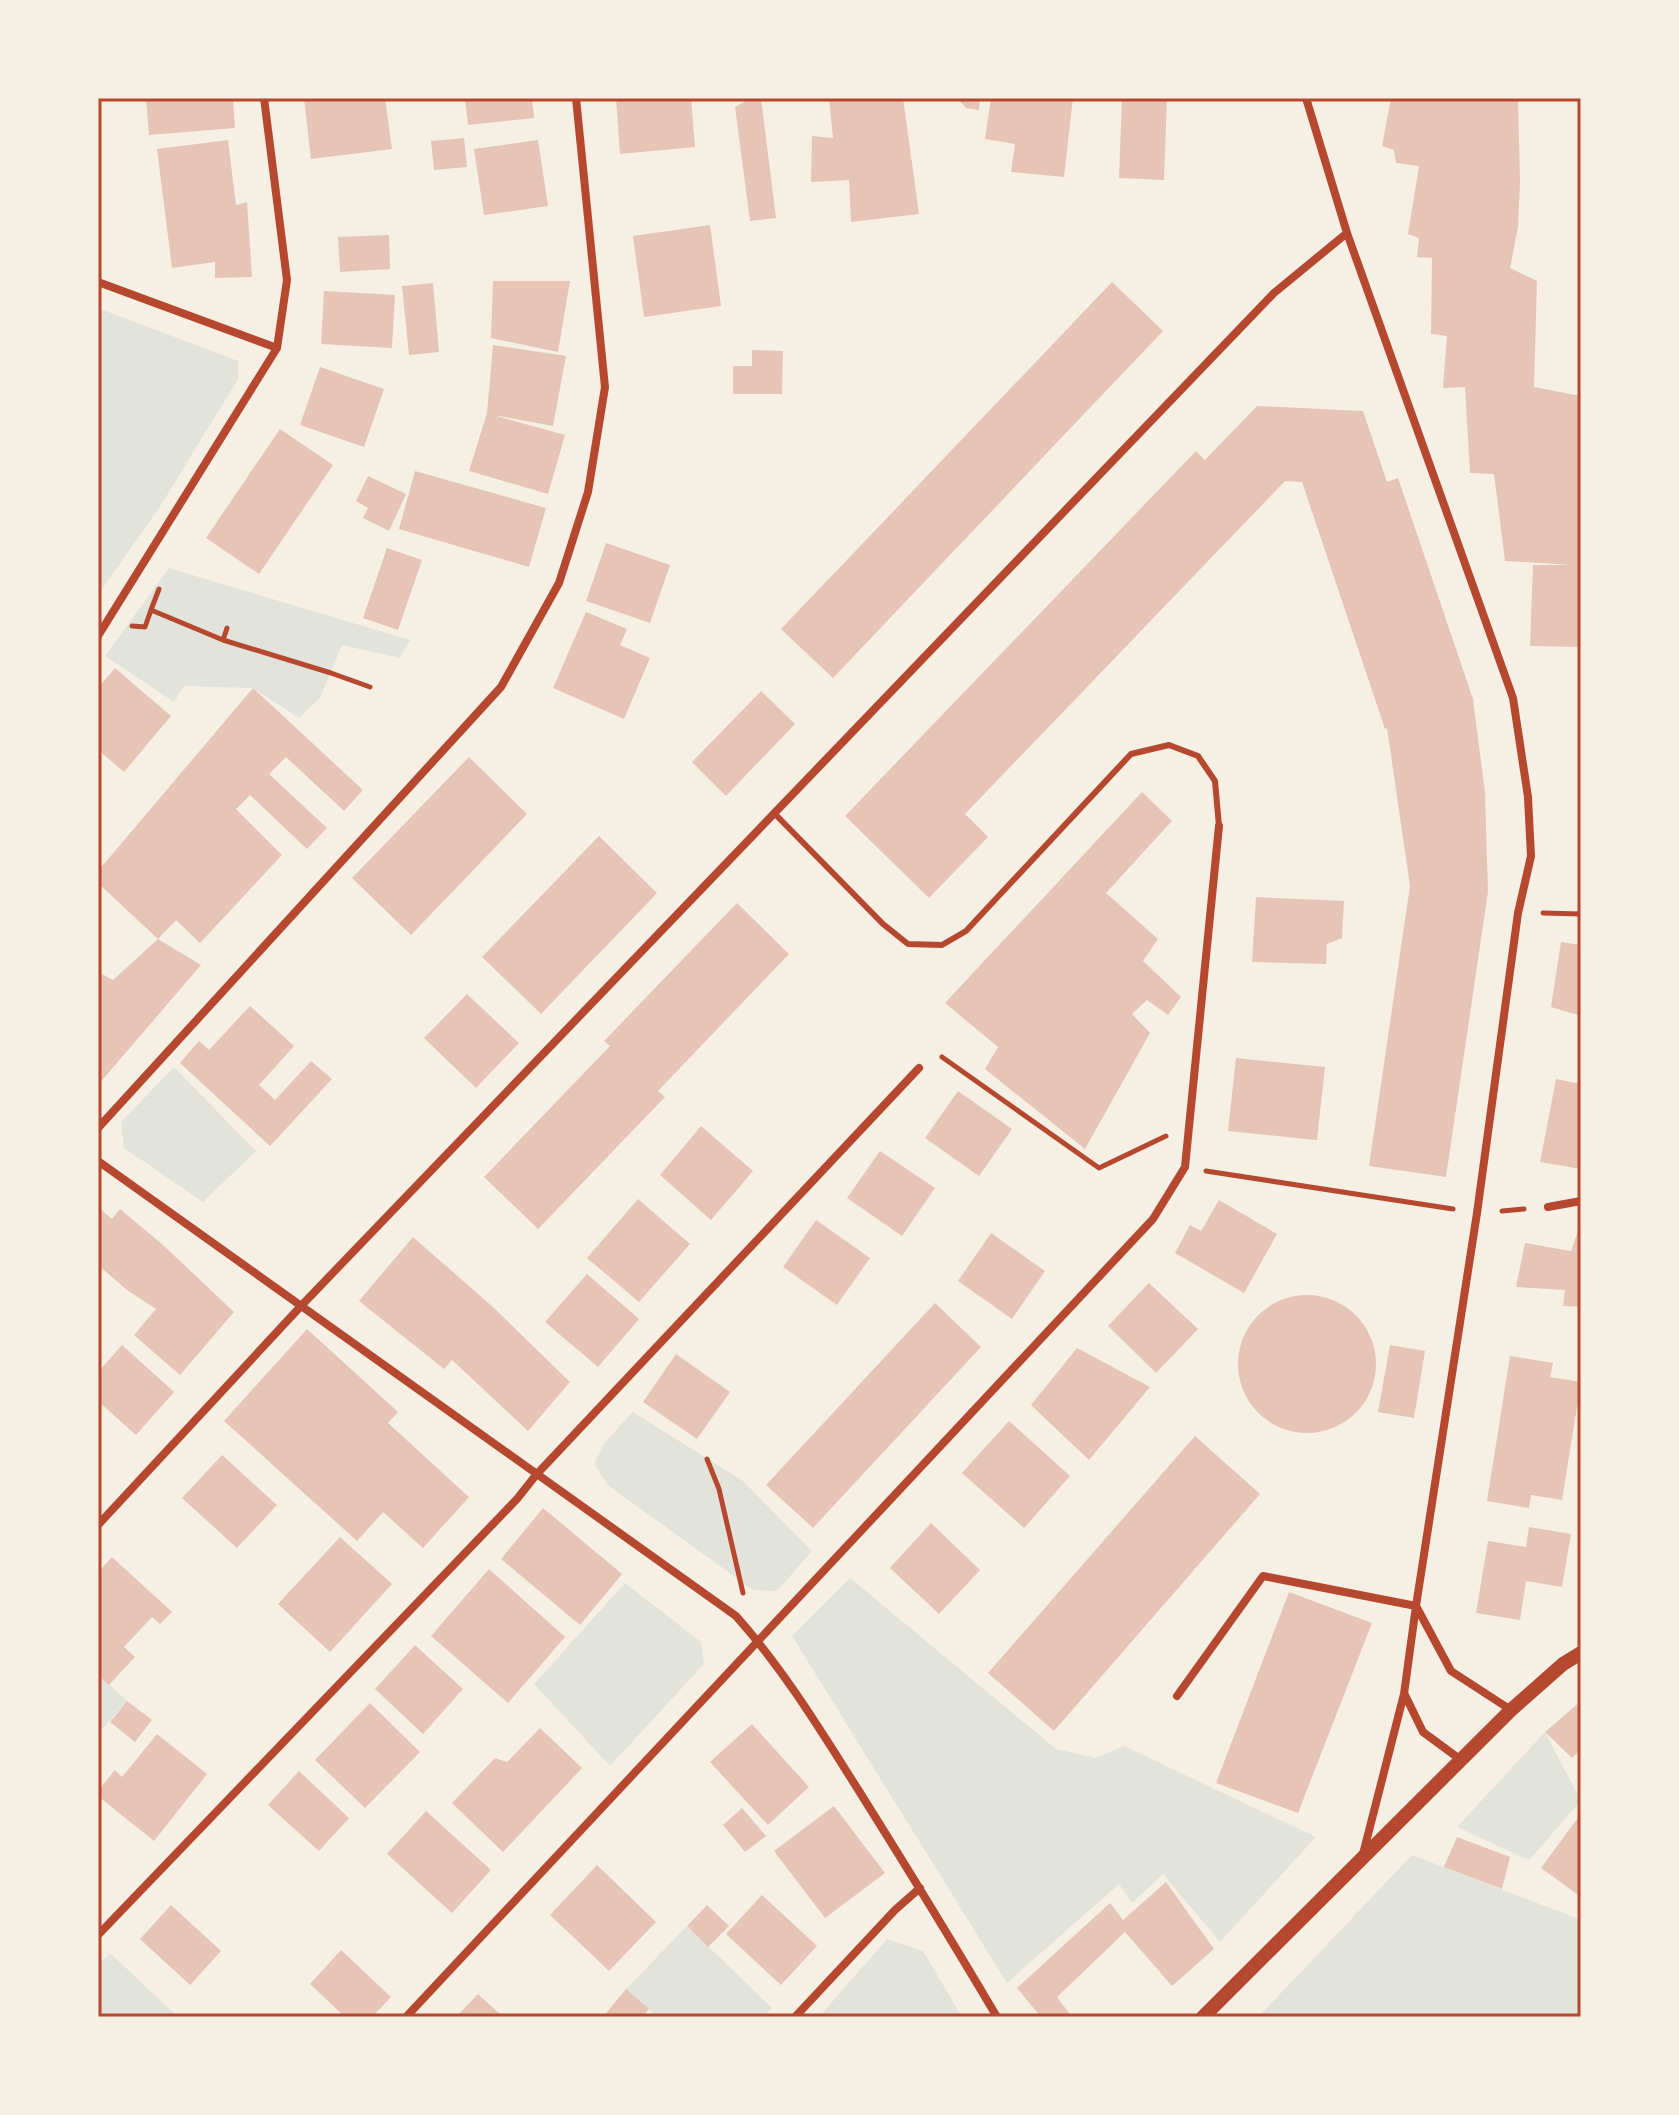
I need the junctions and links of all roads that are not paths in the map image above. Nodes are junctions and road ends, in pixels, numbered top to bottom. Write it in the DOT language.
graph roads {
  1 [pos="264,98"];
  2 [pos="576,98"];
  3 [pos="1306,98"];
  4 [pos="1347,233"];
  5 [pos="98,282"];
  6 [pos="277,348"];
  7 [pos="98,636"];
  8 [pos="774,813"];
  9 [pos="1219,826"];
  10 [pos="919,1068"];
  11 [pos="98,1128"];
  12 [pos="98,1161"];
  13 [pos="1581,1201"];
  14 [pos="1548,1207"];
  15 [pos="301,1306"];
  16 [pos="536,1475"];
  17 [pos="98,1525"];
  18 [pos="1416,1606"];
  19 [pos="758,1641"];
  20 [pos="1581,1653"];
  21 [pos="1404,1694"];
  22 [pos="1177,1696"];
  23 [pos="1511,1710"];
  24 [pos="1461,1760"];
  25 [pos="1361,1859"];
  26 [pos="920,1888"];
  27 [pos="98,1935"];
  28 [pos="406,2017"];
  29 [pos="795,2017"];
  30 [pos="997,2017"];
  31 [pos="1203,2017"];
  1 -- 6 [label="street"];
  2 -- 11 [label="street"];
  3 -- 4 [label="street"];
  4 -- 8 [label="street"];
  4 -- 18 [label="street"];
  5 -- 6 [label="street"];
  6 -- 7 [label="street"];
  8 -- 9 [label="lane"];
  8 -- 15 [label="street"];
  9 -- 19 [label="street"];
  10 -- 16 [label="street"];
  12 -- 15 [label="street"];
  13 -- 14 [label="street"];
  15 -- 16 [label="street"];
  15 -- 17 [label="street"];
  16 -- 19 [label="street"];
  16 -- 27 [label="street"];
  18 -- 21 [label="street"];
  18 -- 22 [label="street"];
  18 -- 23 [label="street"];
  19 -- 26 [label="street"];
  19 -- 28 [label="street"];
  20 -- 23 [label="street"];
  21 -- 24 [label="street"];
  21 -- 25 [label="street"];
  23 -- 24 [label="street"];
  24 -- 25 [label="street"];
  25 -- 31 [label="street"];
  26 -- 29 [label="street"];
  26 -- 30 [label="street"];
}
